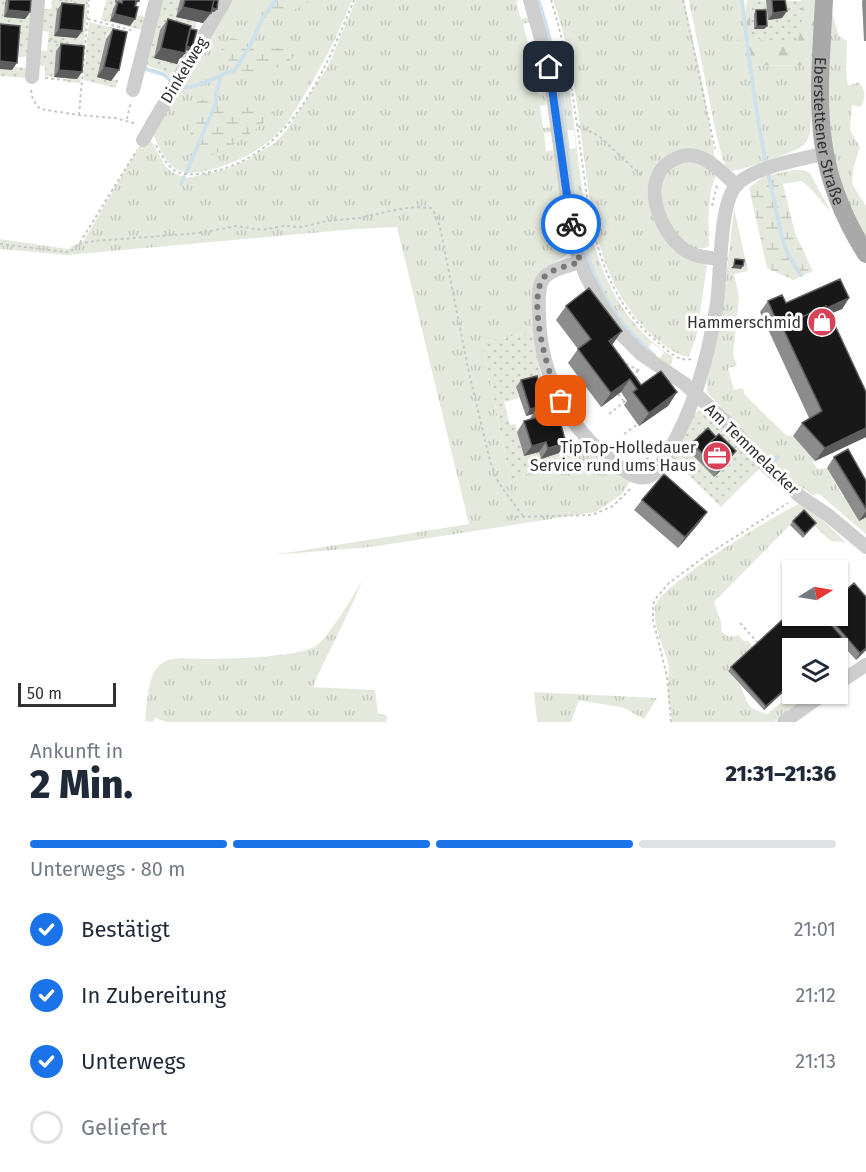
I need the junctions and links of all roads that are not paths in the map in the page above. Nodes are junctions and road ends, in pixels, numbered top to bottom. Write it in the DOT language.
graph roads {
  1 [pos="38,0"];
  2 [pos="156,0"];
  3 [pos="225,0"];
  4 [pos="530,0"];
  5 [pos="824,0"];
  6 [pos="32,77"];
  7 [pos="134,90"];
  8 [pos="146,136"];
  9 [pos="823,154"];
  10 [pos="736,185"];
  11 [pos="866,254"];
  12 [pos="721,259"];
  13 [pos="580,262"];
  14 [pos="696,394"];
  15 [pos="863,545"];
  16 [pos="866,665"];
  17 [pos="848,677"];
  18 [pos="809,704"];
  19 [pos="784,722"];
  1 -- 6 [label="street"];
  2 -- 7 [label="street"];
  3 -- 8 [label="street, Dinkelweg"];
  4 -- 13 [label="street, Am Temmelacker"];
  5 -- 9 [label="main road, Eberstettener Straße"];
  9 -- 10 [label="street"];
  9 -- 11 [label="main road, Eberstettener Straße"];
  10 -- 12 [label="street"];
  10 -- 12 [label="street"];
  12 -- 14 [label="street"];
  13 -- 14 [label="street, Am Temmelacker"];
  13 -- 14 [label="street"];
  14 -- 15 [label="street, Am Temmelacker"];
  16 -- 17 [label="street"];
  18 -- 19 [label="street"];
}
